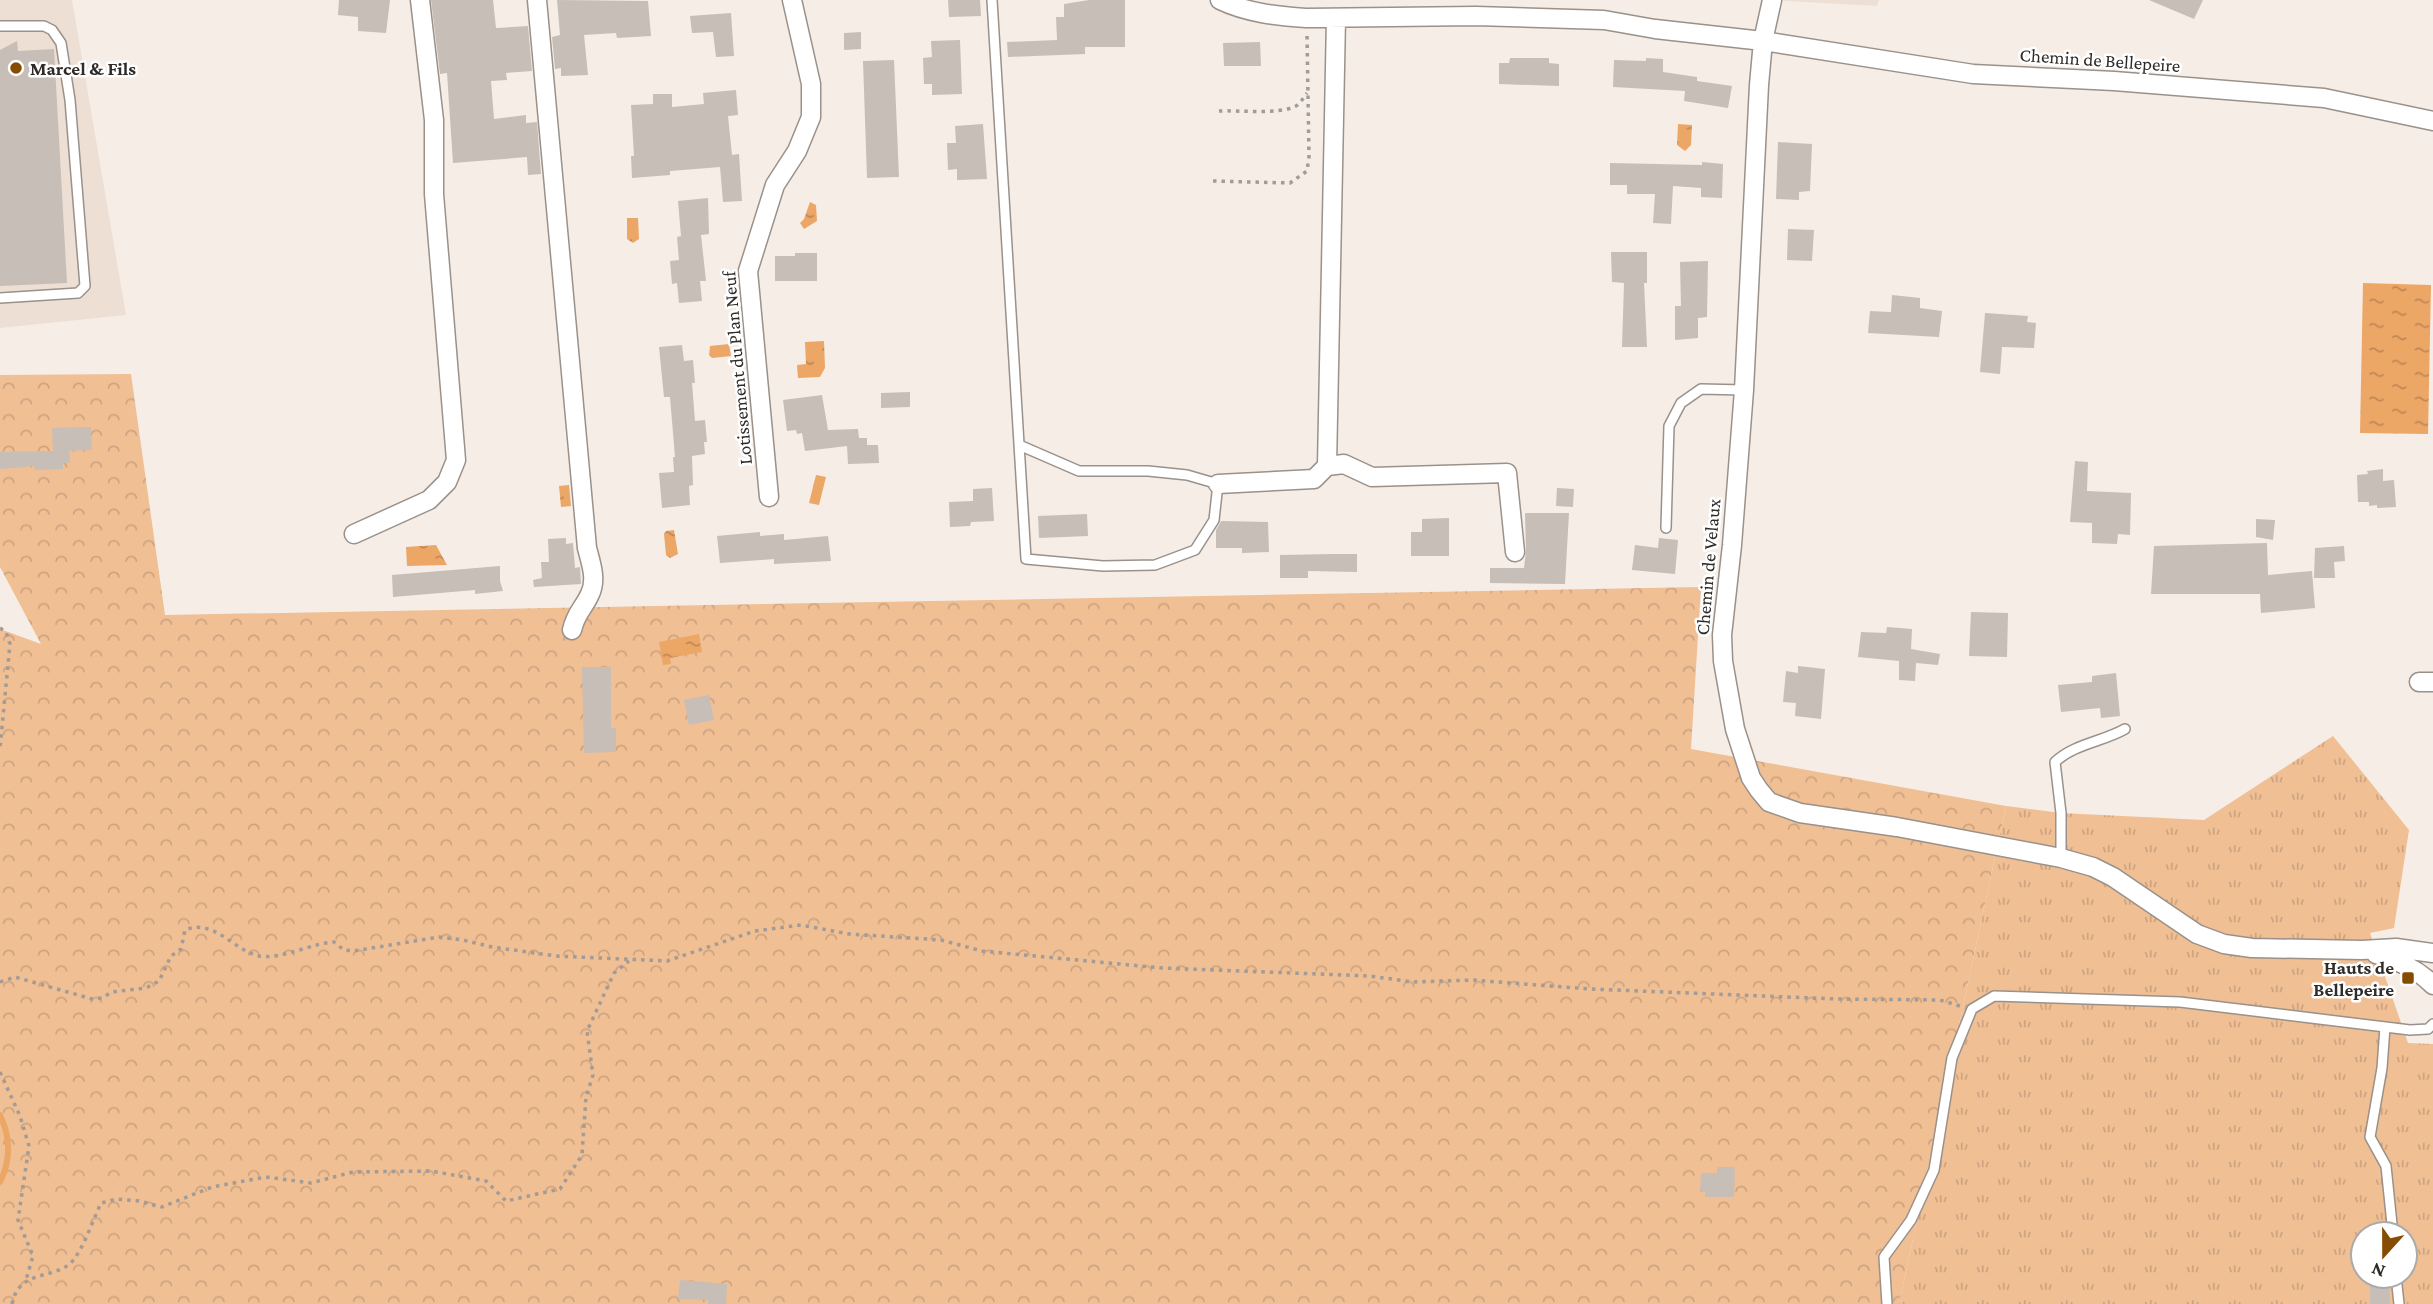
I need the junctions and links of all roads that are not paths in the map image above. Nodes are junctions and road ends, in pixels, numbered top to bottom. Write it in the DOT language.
graph roads {
  1 [pos="420,0"];
  2 [pos="537,0"];
  3 [pos="792,0"];
  4 [pos="992,0"];
  5 [pos="1220,0"];
  6 [pos="1772,0"];
  7 [pos="1336,18"];
  8 [pos="0,26"];
  9 [pos="1763,41"];
  10 [pos="2433,121"];
  11 [pos="0,298"];
  12 [pos="1744,390"];
  13 [pos="1019,445"];
  14 [pos="1327,466"];
  15 [pos="1218,484"];
  16 [pos="769,497"];
  17 [pos="1666,528"];
  18 [pos="354,534"];
  19 [pos="1515,552"];
  20 [pos="572,630"];
  21 [pos="2125,729"];
  22 [pos="2061,858"];
  23 [pos="2362,950"];
  24 [pos="2433,953"];
  25 [pos="2433,971"];
  26 [pos="2433,985"];
  27 [pos="2433,1024"];
  28 [pos="2385,1027"];
  29 [pos="2392,1220"];
  30 [pos="1887,1304"];
  1 -- 18 [label="street"];
  2 -- 20 [label="street"];
  3 -- 16 [label="street, Lotissement du Plan Neuf"];
  4 -- 13 [label="lane"];
  5 -- 7 [label="street, Chemin de Bellepeire"];
  6 -- 9 [label="street, Chemin de Velaux"];
  7 -- 9 [label="street, Chemin de Bellepeire"];
  7 -- 14 [label="street"];
  8 -- 11 [label="lane"];
  9 -- 10 [label="street, Chemin de Bellepeire"];
  9 -- 12 [label="street, Chemin de Velaux"];
  12 -- 17 [label="lane"];
  12 -- 22 [label="street, Chemin de Velaux"];
  13 -- 15 [label="lane"];
  13 -- 15 [label="lane"];
  14 -- 15 [label="street"];
  14 -- 19 [label="street"];
  21 -- 22 [label="lane"];
  22 -- 23 [label="street, Chemin de Velaux"];
  23 -- 24 [label="street, Chemin de Velaux"];
  23 -- 26 [label="street, Chemin de Velaux"];
  25 -- 26 [label="street, Chemin de Velaux"];
  27 -- 28 [label="lane"];
  28 -- 29 [label="lane"];
  28 -- 30 [label="lane"];
}
